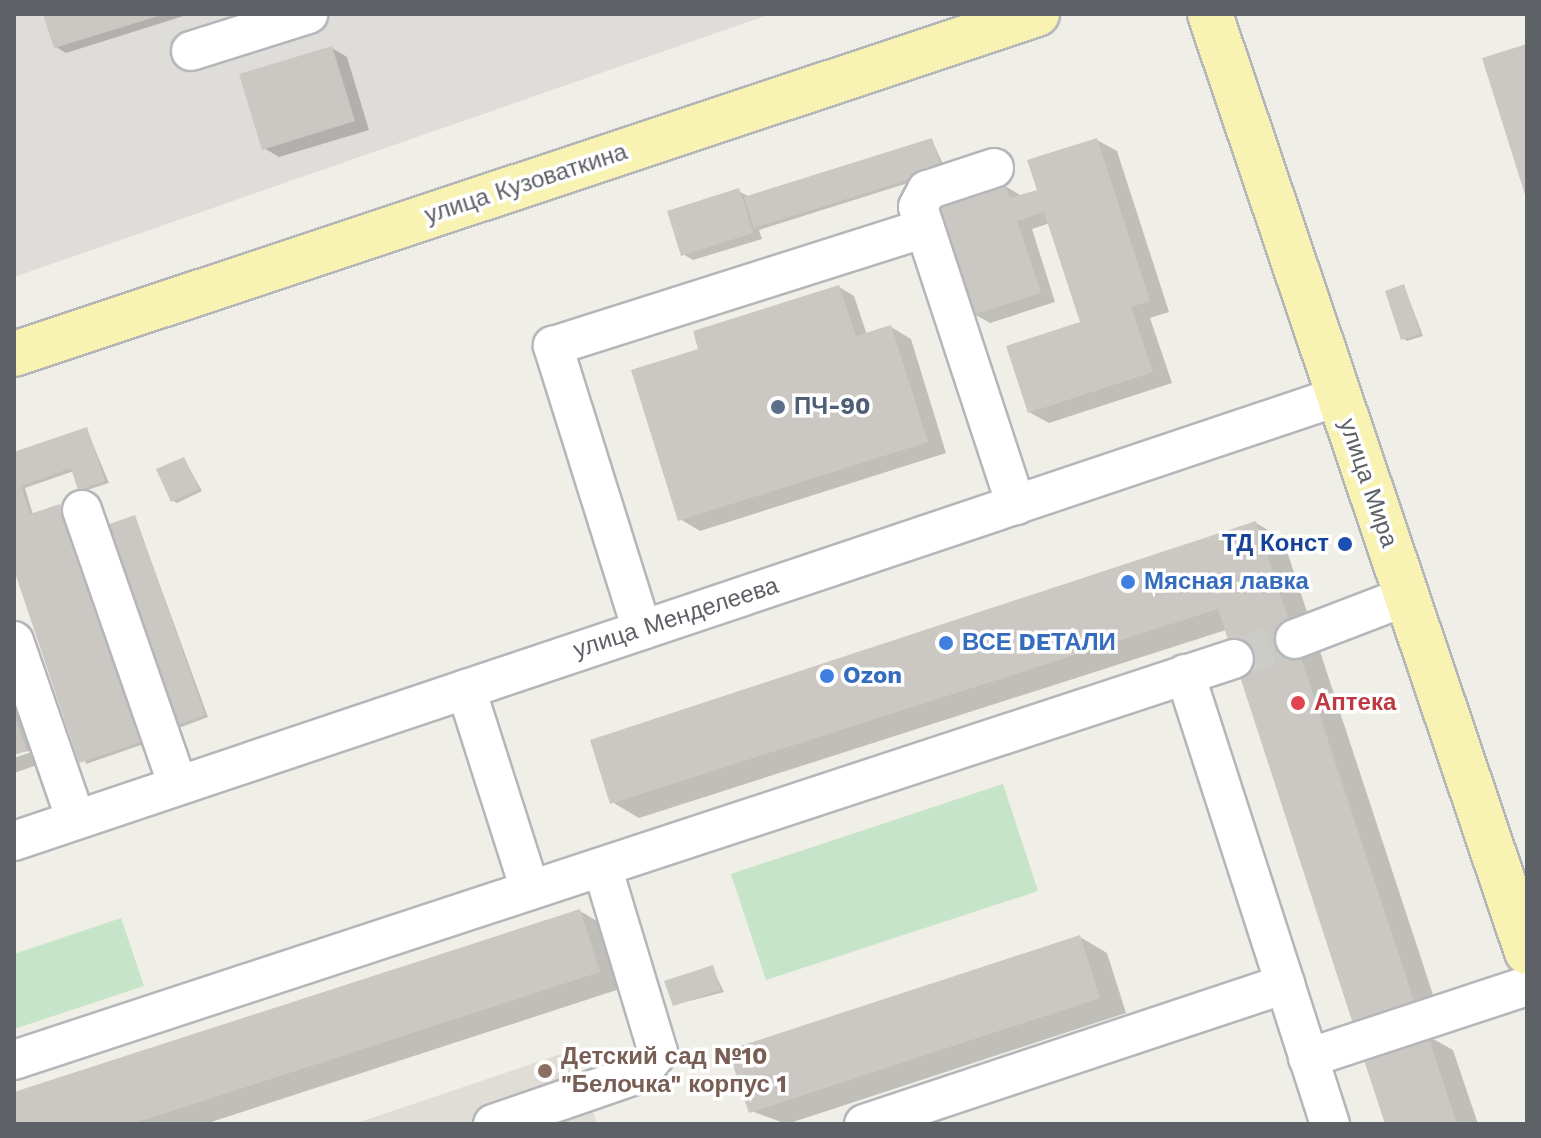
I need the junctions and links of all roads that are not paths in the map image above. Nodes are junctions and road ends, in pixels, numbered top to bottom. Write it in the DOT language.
graph roads {
  1 [pos="308,14"];
  2 [pos="1037,14"];
  3 [pos="1210,14"];
  4 [pos="191,51"];
  5 [pos="994,168"];
  6 [pos="925,228"];
  7 [pos="14,354"];
  8 [pos="1339,396"];
  9 [pos="1016,505"];
  10 [pos="82,510"];
  11 [pos="1407,596"];
  12 [pos="642,630"];
  13 [pos="1295,639"];
  14 [pos="14,641"];
  15 [pos="1234,659"];
  16 [pos="1185,674"];
  17 [pos="466,689"];
  18 [pos="178,785"];
  19 [pos="76,820"];
  20 [pos="14,841"];
  21 [pos="602,867"];
  22 [pos="530,889"];
  23 [pos="1527,952"];
  24 [pos="1285,984"];
  25 [pos="1527,986"];
  26 [pos="1308,1058"];
  27 [pos="14,1060"];
  28 [pos="493,1124"];
  29 [pos="864,1124"];
  30 [pos="1330,1124"];
  1 -- 4 [label="street"];
  2 -- 7 [label="main road, улица Кузоваткина"];
  3 -- 8 [label="main road, улица Мира"];
  5 -- 6 [label="street"];
  6 -- 9 [label="street"];
  6 -- 12 [label="street"];
  8 -- 9 [label="street, улица Менделеева"];
  8 -- 11 [label="main road, улица Мира"];
  9 -- 12 [label="street, улица Менделеева"];
  10 -- 18 [label="street"];
  11 -- 13 [label="street"];
  11 -- 23 [label="main road, улица Мира"];
  12 -- 17 [label="street, улица Менделеева"];
  14 -- 19 [label="street"];
  15 -- 16 [label="street"];
  16 -- 21 [label="street"];
  16 -- 24 [label="street"];
  17 -- 18 [label="street, улица Менделеева"];
  17 -- 22 [label="street"];
  18 -- 19 [label="street, улица Менделеева"];
  19 -- 20 [label="street, улица Менделеева"];
  21 -- 22 [label="street"];
  21 -- 28 [label="street"];
  22 -- 27 [label="street"];
  24 -- 26 [label="street"];
  24 -- 29 [label="street"];
  25 -- 26 [label="street"];
  26 -- 30 [label="street"];
}
